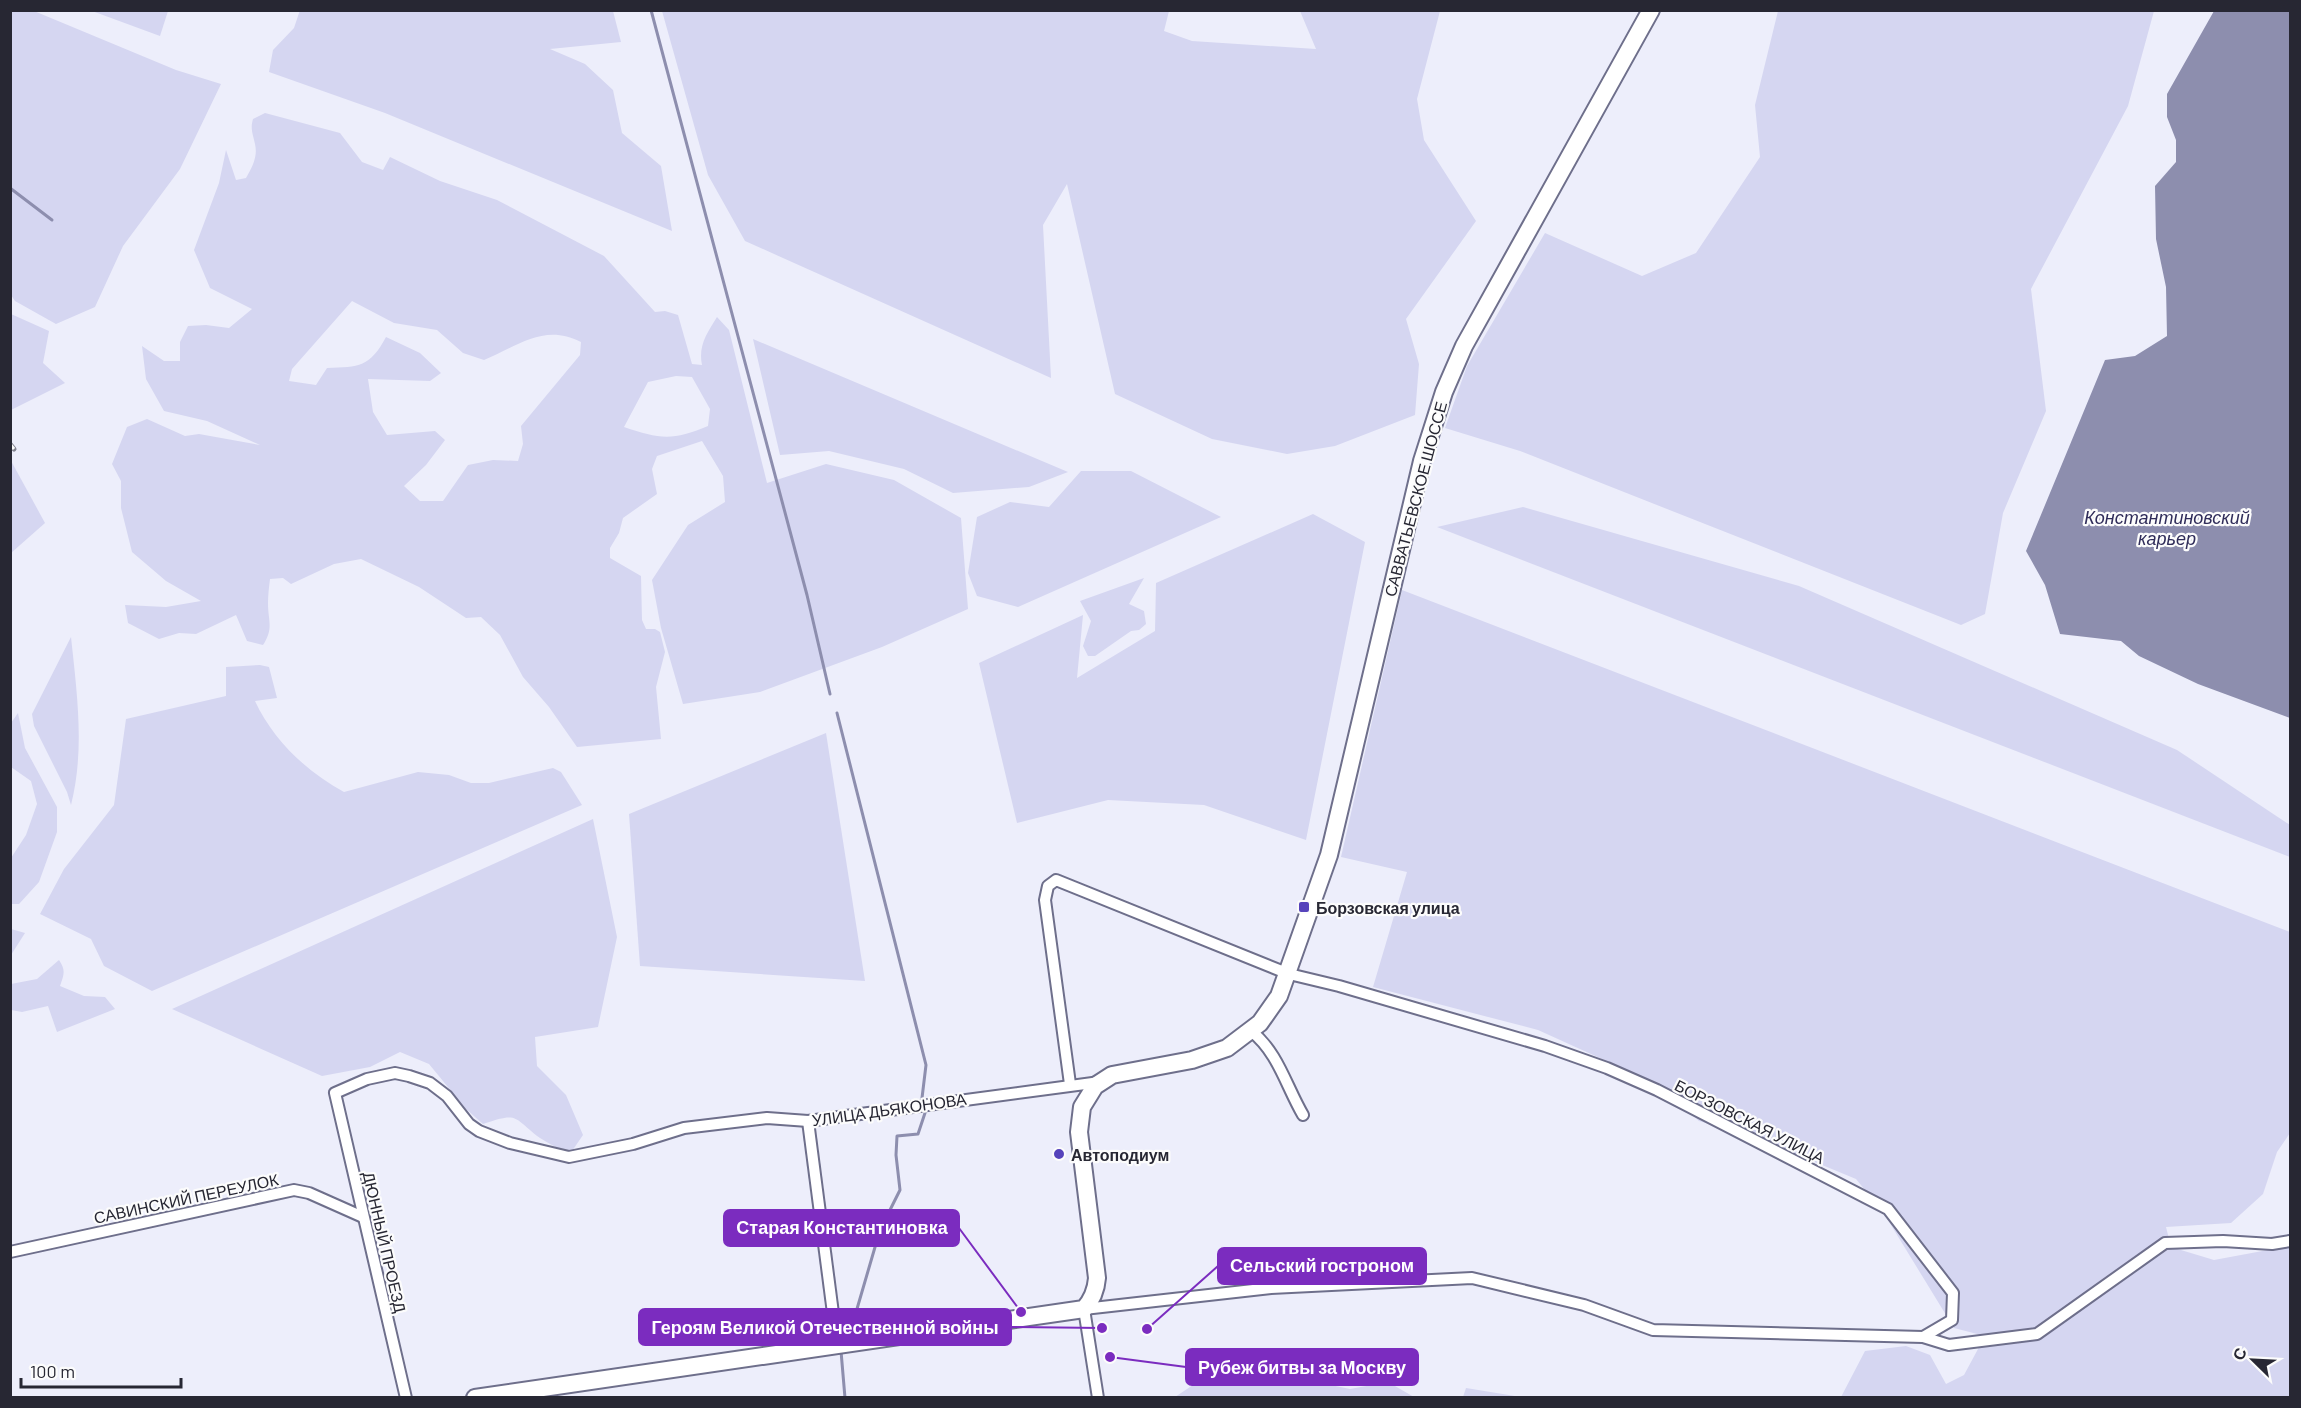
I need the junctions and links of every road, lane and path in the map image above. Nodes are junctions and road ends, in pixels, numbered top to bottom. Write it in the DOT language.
graph roads {
  1 [pos="1651,10"];
  2 [pos="1289,974"];
  3 [pos="1251,1031"];
  4 [pos="1100,1082"];
  5 [pos="1070,1084"];
  6 [pos="335,1093"];
  7 [pos="1303,1115"];
  8 [pos="808,1121"];
  9 [pos="363,1218"];
  10 [pos="2290,1241"];
  11 [pos="10,1252"];
  12 [pos="1084,1309"];
  13 [pos="1923,1337"];
  14 [pos="837,1344"];
  15 [pos="406,1398"];
  16 [pos="475,1398"];
  17 [pos="1098,1398"];
  1 -- 2 [label="main road, САВВАТЬЕВСКОЕ ШОССЕ"];
  2 -- 3 [label="main road, УЛИЦА ДЬЯКОНОВА"];
  2 -- 5 [label="street, БОРЗОВСКАЯ УЛИЦА"];
  2 -- 13 [label="street, БОРЗОВСКАЯ УЛИЦА"];
  3 -- 4 [label="main road, УЛИЦА ДЬЯКОНОВА"];
  3 -- 7 [label="street"];
  4 -- 5 [label="street, УЛИЦА ДЬЯКОНОВА"];
  4 -- 12 [label="main road"];
  5 -- 8 [label="street, УЛИЦА ДЬЯКОНОВА"];
  6 -- 8 [label="street, УЛИЦА ДЬЯКОНОВА"];
  6 -- 9 [label="street, ДЮННЫЙ ПРОЕЗД"];
  8 -- 14 [label="street"];
  9 -- 11 [label="street, САВИНСКИЙ ПЕРЕУЛОК"];
  9 -- 15 [label="street, ДЮННЫЙ ПРОЕЗД"];
  10 -- 13 [label="street"];
  12 -- 13 [label="street"];
  12 -- 14 [label="main road"];
  12 -- 17 [label="street"];
  14 -- 16 [label="main road"];
}
